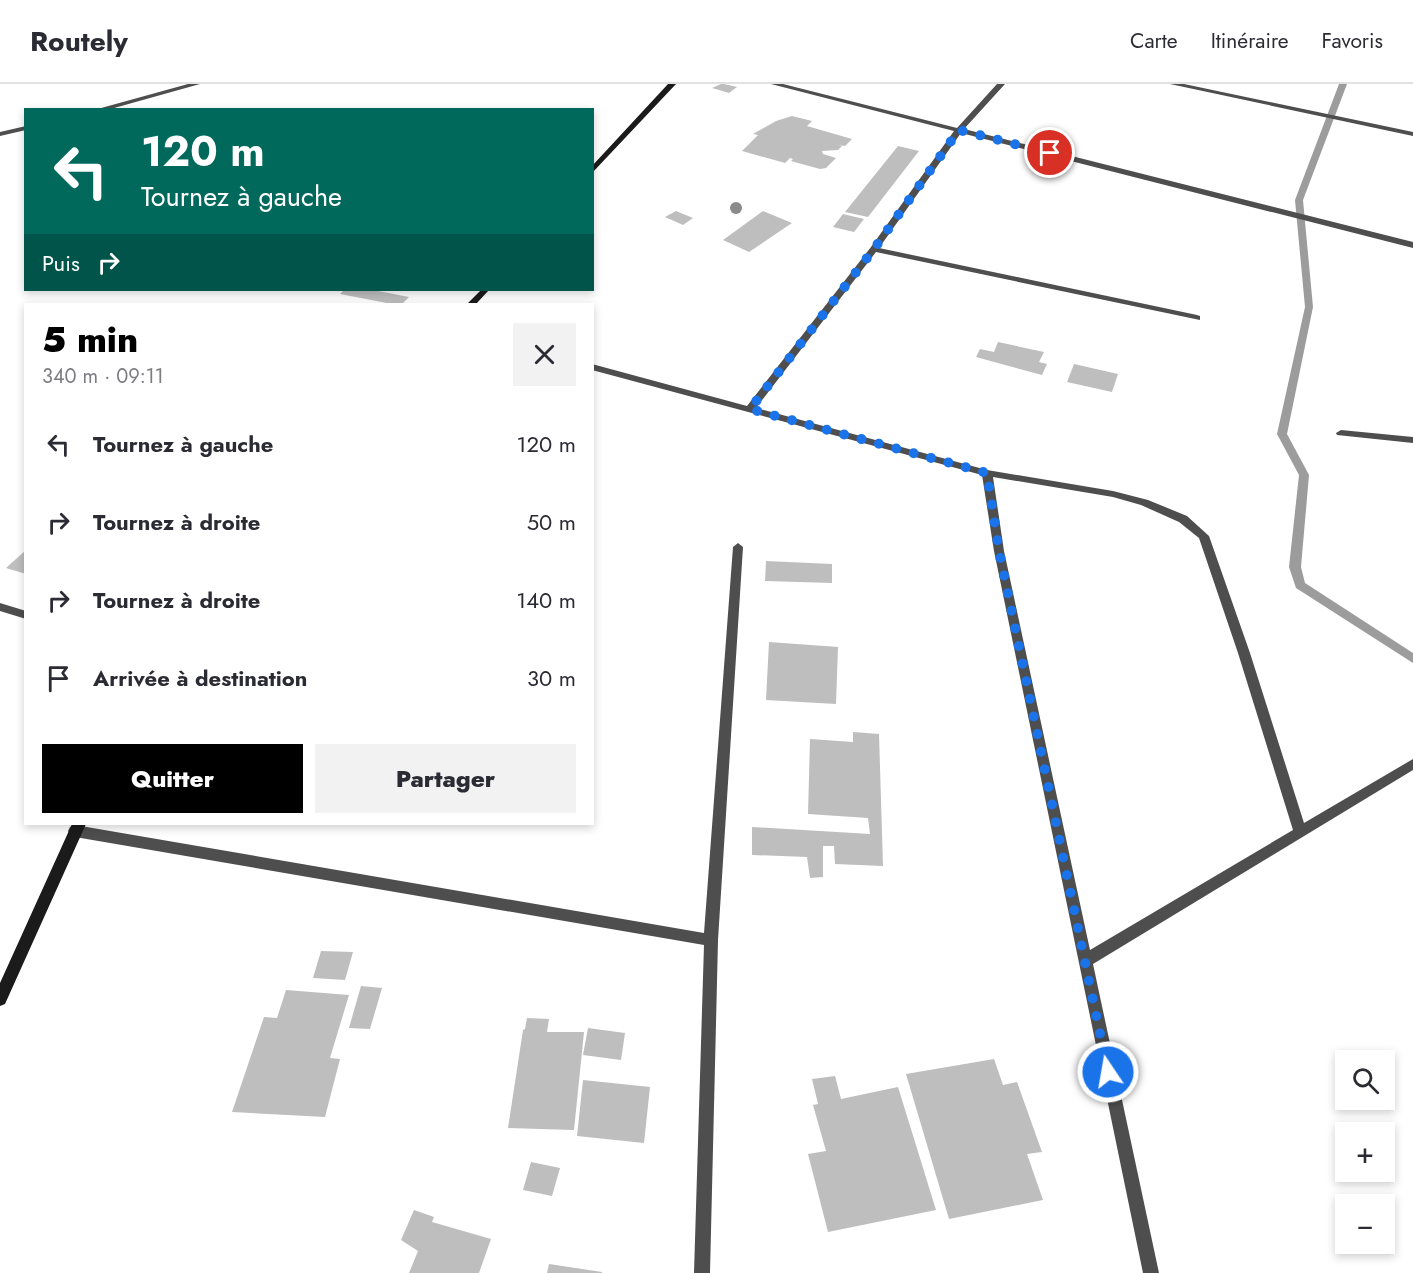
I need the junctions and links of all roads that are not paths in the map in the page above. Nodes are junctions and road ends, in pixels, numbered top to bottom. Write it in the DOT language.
graph roads {
  1 [pos="196,84"];
  2 [pos="672,84"];
  3 [pos="775,84"];
  4 [pos="1001,84"];
  5 [pos="1174,84"];
  6 [pos="105,108"];
  7 [pos="24,128"];
  8 [pos="959,130"];
  9 [pos="0,134"];
  10 [pos="1413,134"];
  11 [pos="594,169"];
  12 [pos="1413,245"];
  13 [pos="874,249"];
  14 [pos="483,291"];
  15 [pos="472,303"];
  16 [pos="1197,318"];
  17 [pos="594,368"];
  18 [pos="750,409"];
  19 [pos="1341,433"];
  20 [pos="1413,440"];
  21 [pos="987,473"];
  22 [pos="738,547"];
  23 [pos="0,606"];
  24 [pos="24,614"];
  25 [pos="1413,764"];
  26 [pos="77,827"];
  27 [pos="1300,832"];
  28 [pos="711,940"];
  29 [pos="1085,961"];
  30 [pos="0,999"];
  31 [pos="702,1273"];
  32 [pos="1151,1273"];
  1 -- 6 [label="street"];
  2 -- 11 [label="main road"];
  3 -- 8 [label="street"];
  4 -- 8 [label="street"];
  5 -- 10 [label="street"];
  7 -- 9 [label="street"];
  8 -- 12 [label="street"];
  8 -- 13 [label="street"];
  13 -- 16 [label="street"];
  13 -- 18 [label="street"];
  14 -- 15 [label="main road"];
  17 -- 18 [label="street"];
  18 -- 21 [label="street"];
  19 -- 20 [label="street"];
  21 -- 27 [label="street"];
  21 -- 29 [label="street"];
  22 -- 28 [label="street"];
  23 -- 24 [label="street"];
  25 -- 27 [label="street"];
  26 -- 28 [label="street"];
  26 -- 30 [label="main road"];
  27 -- 29 [label="street"];
  28 -- 31 [label="street"];
  29 -- 32 [label="street"];
}
